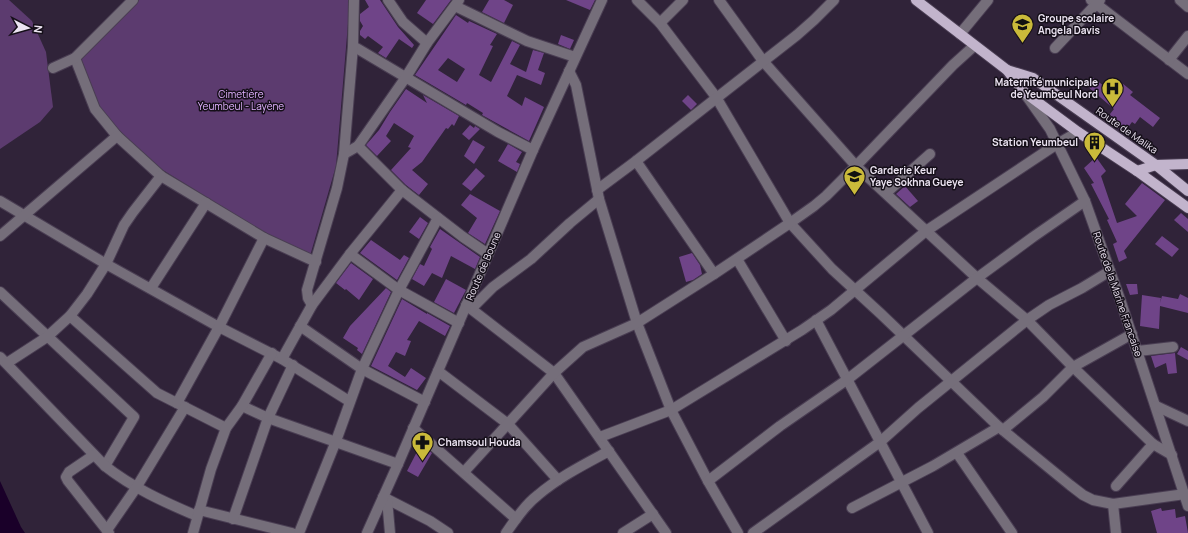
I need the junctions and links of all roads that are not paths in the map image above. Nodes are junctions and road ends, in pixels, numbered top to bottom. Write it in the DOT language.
graph roads {
  1 [pos="133,0"];
  2 [pos="354,0"];
  3 [pos="388,0"];
  4 [pos="602,0"];
  5 [pos="637,0"];
  6 [pos="683,0"];
  7 [pos="719,0"];
  8 [pos="834,0"];
  9 [pos="916,0"];
  10 [pos="988,0"];
  11 [pos="1180,0"];
  12 [pos="1096,2"];
  13 [pos="457,3"];
  14 [pos="1188,7"];
  15 [pos="660,23"];
  16 [pos="960,34"];
  17 [pos="1188,36"];
  18 [pos="427,43"];
  19 [pos="353,46"];
  20 [pos="974,46"];
  21 [pos="1055,48"];
  22 [pos="575,57"];
  23 [pos="75,58"];
  24 [pos="1169,60"];
  25 [pos="763,61"];
  26 [pos="53,68"];
  27 [pos="1007,70"];
  28 [pos="569,71"];
  29 [pos="1188,74"];
  30 [pos="406,77"];
  31 [pos="1024,92"];
  32 [pos="716,97"];
  33 [pos="1078,132"];
  34 [pos="117,136"];
  35 [pos="1057,144"];
  36 [pos="358,146"];
  37 [pos="533,150"];
  38 [pos="344,154"];
  39 [pos="930,154"];
  40 [pos="636,161"];
  41 [pos="1188,164"];
  42 [pos="1156,165"];
  43 [pos="856,166"];
  44 [pos="1137,171"];
  45 [pos="161,176"];
  46 [pos="402,190"];
  47 [pos="1188,191"];
  48 [pos="886,193"];
  49 [pos="598,194"];
  50 [pos="0,201"];
  51 [pos="1085,201"];
  52 [pos="206,203"];
  53 [pos="1188,208"];
  54 [pos="24,216"];
  55 [pos="438,218"];
  56 [pos="790,223"];
  57 [pos="926,230"];
  58 [pos="0,236"];
  59 [pos="264,238"];
  60 [pos="350,254"];
  61 [pos="488,254"];
  62 [pos="737,258"];
  63 [pos="316,262"];
  64 [pos="106,264"];
  65 [pos="1110,271"];
  66 [pos="714,274"];
  67 [pos="977,278"];
  68 [pos="150,288"];
  69 [pos="399,290"];
  70 [pos="856,290"];
  71 [pos="0,292"];
  72 [pos="312,305"];
  73 [pos="469,307"];
  74 [pos="70,316"];
  75 [pos="816,320"];
  76 [pos="1027,320"];
  77 [pos="459,322"];
  78 [pos="637,323"];
  79 [pos="300,326"];
  80 [pos="219,327"];
  81 [pos="1132,334"];
  82 [pos="47,336"];
  83 [pos="903,336"];
  84 [pos="786,341"];
  85 [pos="1173,347"];
  86 [pos="1138,352"];
  87 [pos="272,353"];
  88 [pos="282,359"];
  89 [pos="3,360"];
  90 [pos="292,365"];
  91 [pos="1073,367"];
  92 [pos="362,369"];
  93 [pos="438,370"];
  94 [pos="554,373"];
  95 [pos="848,379"];
  96 [pos="952,381"];
  97 [pos="349,401"];
  98 [pos="425,402"];
  99 [pos="181,405"];
  100 [pos="242,406"];
  101 [pos="1156,406"];
  102 [pos="671,410"];
  103 [pos="268,418"];
  104 [pos="1188,421"];
  105 [pos="508,424"];
  106 [pos="226,428"];
  107 [pos="413,428"];
  108 [pos="1001,428"];
  109 [pos="600,438"];
  110 [pos="336,441"];
  111 [pos="880,442"];
  112 [pos="1153,444"];
  113 [pos="609,451"];
  114 [pos="957,452"];
  115 [pos="94,455"];
  116 [pos="1172,455"];
  117 [pos="398,464"];
  118 [pos="105,466"];
  119 [pos="464,472"];
  120 [pos="558,480"];
  121 [pos="708,481"];
  122 [pos="901,482"];
  123 [pos="1116,486"];
  124 [pos="136,488"];
  125 [pos="1185,494"];
  126 [pos="386,498"];
  127 [pos="1113,504"];
  128 [pos="1188,506"];
  129 [pos="852,508"];
  130 [pos="198,513"];
  131 [pos="653,514"];
  132 [pos="233,519"];
  133 [pos="516,519"];
  134 [pos="108,531"];
  135 [pos="193,533"];
  136 [pos="292,533"];
  137 [pos="299,533"];
  138 [pos="367,533"];
  139 [pos="390,533"];
  140 [pos="448,533"];
  141 [pos="506,533"];
  142 [pos="623,533"];
  143 [pos="666,533"];
  144 [pos="738,533"];
  145 [pos="753,533"];
  146 [pos="928,533"];
  147 [pos="1012,533"];
  148 [pos="1116,533"];
  1 -- 23 [label="street"];
  2 -- 19 [label="street"];
  3 -- 18 [label="street"];
  4 -- 22 [label="street, Route de Boune"];
  5 -- 15 [label="street"];
  6 -- 15 [label="street"];
  7 -- 25 [label="street"];
  8 -- 25 [label="street"];
  9 -- 16 [label="main road, Route de Malika"];
  10 -- 16 [label="street"];
  11 -- 14 [label="street"];
  12 -- 21 [label="street"];
  12 -- 24 [label="street"];
  13 -- 18 [label="street"];
  13 -- 22 [label="street"];
  15 -- 32 [label="street"];
  16 -- 20 [label="main road, Route de Malika"];
  17 -- 24 [label="street"];
  18 -- 30 [label="street"];
  19 -- 30 [label="street"];
  19 -- 38 [label="street"];
  20 -- 27 [label="main road, Route de Malika"];
  20 -- 43 [label="street"];
  22 -- 28 [label="street, Route de Boune"];
  23 -- 26 [label="street"];
  23 -- 34 [label="street"];
  24 -- 29 [label="street"];
  25 -- 32 [label="street"];
  25 -- 43 [label="street"];
  27 -- 31 [label="main road, Route de Malika"];
  27 -- 42 [label="main road, Route de Malika"];
  28 -- 37 [label="street, Route de Boune"];
  28 -- 49 [label="street"];
  30 -- 36 [label="street"];
  30 -- 37 [label="street"];
  31 -- 33 [label="main road, Route de Malika"];
  31 -- 35 [label="street, Route de la Marine Francaise"];
  32 -- 40 [label="street"];
  32 -- 56 [label="street"];
  33 -- 35 [label="street"];
  33 -- 44 [label="main road, Route de Malika"];
  34 -- 45 [label="street"];
  34 -- 54 [label="street"];
  35 -- 51 [label="street, Route de la Marine Francaise"];
  35 -- 57 [label="street"];
  36 -- 38 [label="street"];
  36 -- 46 [label="street"];
  37 -- 61 [label="street, Route de Boune"];
  38 -- 63 [label="street"];
  39 -- 48 [label="street"];
  40 -- 49 [label="street"];
  40 -- 66 [label="street"];
  41 -- 42 [label="main road"];
  42 -- 44 [label="main road"];
  42 -- 47 [label="main road, Route de Malika"];
  43 -- 48 [label="street"];
  43 -- 56 [label="street"];
  44 -- 53 [label="main road, Route de Malika"];
  45 -- 52 [label="street"];
  45 -- 64 [label="street"];
  46 -- 55 [label="street"];
  46 -- 60 [label="street"];
  48 -- 57 [label="street"];
  49 -- 73 [label="street"];
  49 -- 78 [label="street"];
  50 -- 54 [label="street"];
  51 -- 65 [label="street, Route de la Marine Francaise"];
  51 -- 67 [label="street"];
  52 -- 59 [label="street"];
  52 -- 68 [label="street"];
  54 -- 58 [label="street"];
  54 -- 64 [label="street"];
  55 -- 61 [label="street"];
  55 -- 69 [label="street"];
  56 -- 62 [label="street"];
  56 -- 70 [label="street"];
  57 -- 67 [label="street"];
  57 -- 70 [label="street"];
  59 -- 63 [label="street"];
  59 -- 80 [label="street"];
  60 -- 69 [label="street"];
  60 -- 72 [label="street"];
  61 -- 73 [label="street, Route de Boune"];
  62 -- 66 [label="street"];
  62 -- 84 [label="street"];
  63 -- 72 [label="street"];
  64 -- 68 [label="street"];
  64 -- 74 [label="street"];
  65 -- 76 [label="street"];
  65 -- 81 [label="street, Route de la Marine Francaise"];
  66 -- 78 [label="street"];
  67 -- 76 [label="street"];
  67 -- 83 [label="street"];
  68 -- 80 [label="street"];
  69 -- 77 [label="street"];
  69 -- 92 [label="street"];
  70 -- 75 [label="street"];
  70 -- 83 [label="street"];
  71 -- 82 [label="street"];
  72 -- 79 [label="street"];
  73 -- 77 [label="street, Route de Boune"];
  73 -- 94 [label="street"];
  74 -- 82 [label="street"];
  74 -- 99 [label="street"];
  75 -- 84 [label="street"];
  75 -- 95 [label="street"];
  76 -- 91 [label="street"];
  76 -- 96 [label="street"];
  77 -- 93 [label="street, Route de Boune"];
  78 -- 94 [label="street"];
  78 -- 102 [label="street"];
  79 -- 88 [label="street"];
  79 -- 92 [label="street"];
  80 -- 87 [label="street"];
  80 -- 99 [label="street"];
  81 -- 86 [label="street, Route de la Marine Francaise"];
  81 -- 91 [label="street"];
  82 -- 89 [label="street"];
  82 -- 118 [label="street"];
  83 -- 95 [label="street"];
  83 -- 96 [label="street"];
  84 -- 102 [label="street"];
  85 -- 86 [label="street"];
  86 -- 101 [label="street, Route de la Marine Francaise"];
  87 -- 88 [label="street"];
  87 -- 100 [label="street"];
  88 -- 90 [label="street"];
  89 -- 115 [label="street"];
  90 -- 97 [label="street"];
  90 -- 103 [label="street"];
  91 -- 108 [label="street"];
  91 -- 112 [label="street"];
  92 -- 97 [label="street"];
  92 -- 98 [label="street"];
  93 -- 98 [label="street, Route de Boune"];
  93 -- 105 [label="street"];
  94 -- 105 [label="street"];
  94 -- 109 [label="street"];
  95 -- 111 [label="street"];
  95 -- 121 [label="street"];
  96 -- 108 [label="street"];
  96 -- 111 [label="street"];
  97 -- 110 [label="street"];
  98 -- 107 [label="street, Route de Boune"];
  99 -- 106 [label="street"];
  99 -- 124 [label="street"];
  100 -- 103 [label="street"];
  100 -- 106 [label="street"];
  101 -- 104 [label="street"];
  101 -- 116 [label="street, Route de la Marine Francaise"];
  102 -- 109 [label="street"];
  102 -- 121 [label="street"];
  103 -- 110 [label="street"];
  103 -- 132 [label="street"];
  105 -- 119 [label="street"];
  105 -- 120 [label="street"];
  106 -- 130 [label="street"];
  107 -- 117 [label="street, Route de Boune"];
  107 -- 119 [label="street"];
  108 -- 114 [label="street"];
  108 -- 127 [label="street"];
  109 -- 113 [label="street"];
  110 -- 117 [label="street"];
  110 -- 137 [label="street"];
  111 -- 122 [label="street"];
  111 -- 145 [label="street"];
  112 -- 116 [label="street"];
  112 -- 123 [label="street"];
  113 -- 120 [label="street"];
  113 -- 131 [label="street"];
  114 -- 122 [label="street"];
  114 -- 147 [label="street"];
  115 -- 118 [label="street"];
  115 -- 134 [label="street"];
  116 -- 125 [label="street, Route de la Marine Francaise"];
  117 -- 126 [label="street, Route de Boune"];
  118 -- 124 [label="street"];
  119 -- 133 [label="street"];
  120 -- 133 [label="street"];
  121 -- 144 [label="street"];
  122 -- 129 [label="street"];
  122 -- 146 [label="street"];
  124 -- 130 [label="street"];
  124 -- 134 [label="street"];
  125 -- 127 [label="street"];
  125 -- 128 [label="street, Route de la Marine Francaise"];
  126 -- 138 [label="street, Route de Boune"];
  126 -- 139 [label="street"];
  126 -- 140 [label="street"];
  127 -- 148 [label="street"];
  130 -- 132 [label="street"];
  130 -- 135 [label="street"];
  131 -- 142 [label="street"];
  131 -- 143 [label="street"];
  132 -- 136 [label="street"];
  133 -- 141 [label="street"];
}
